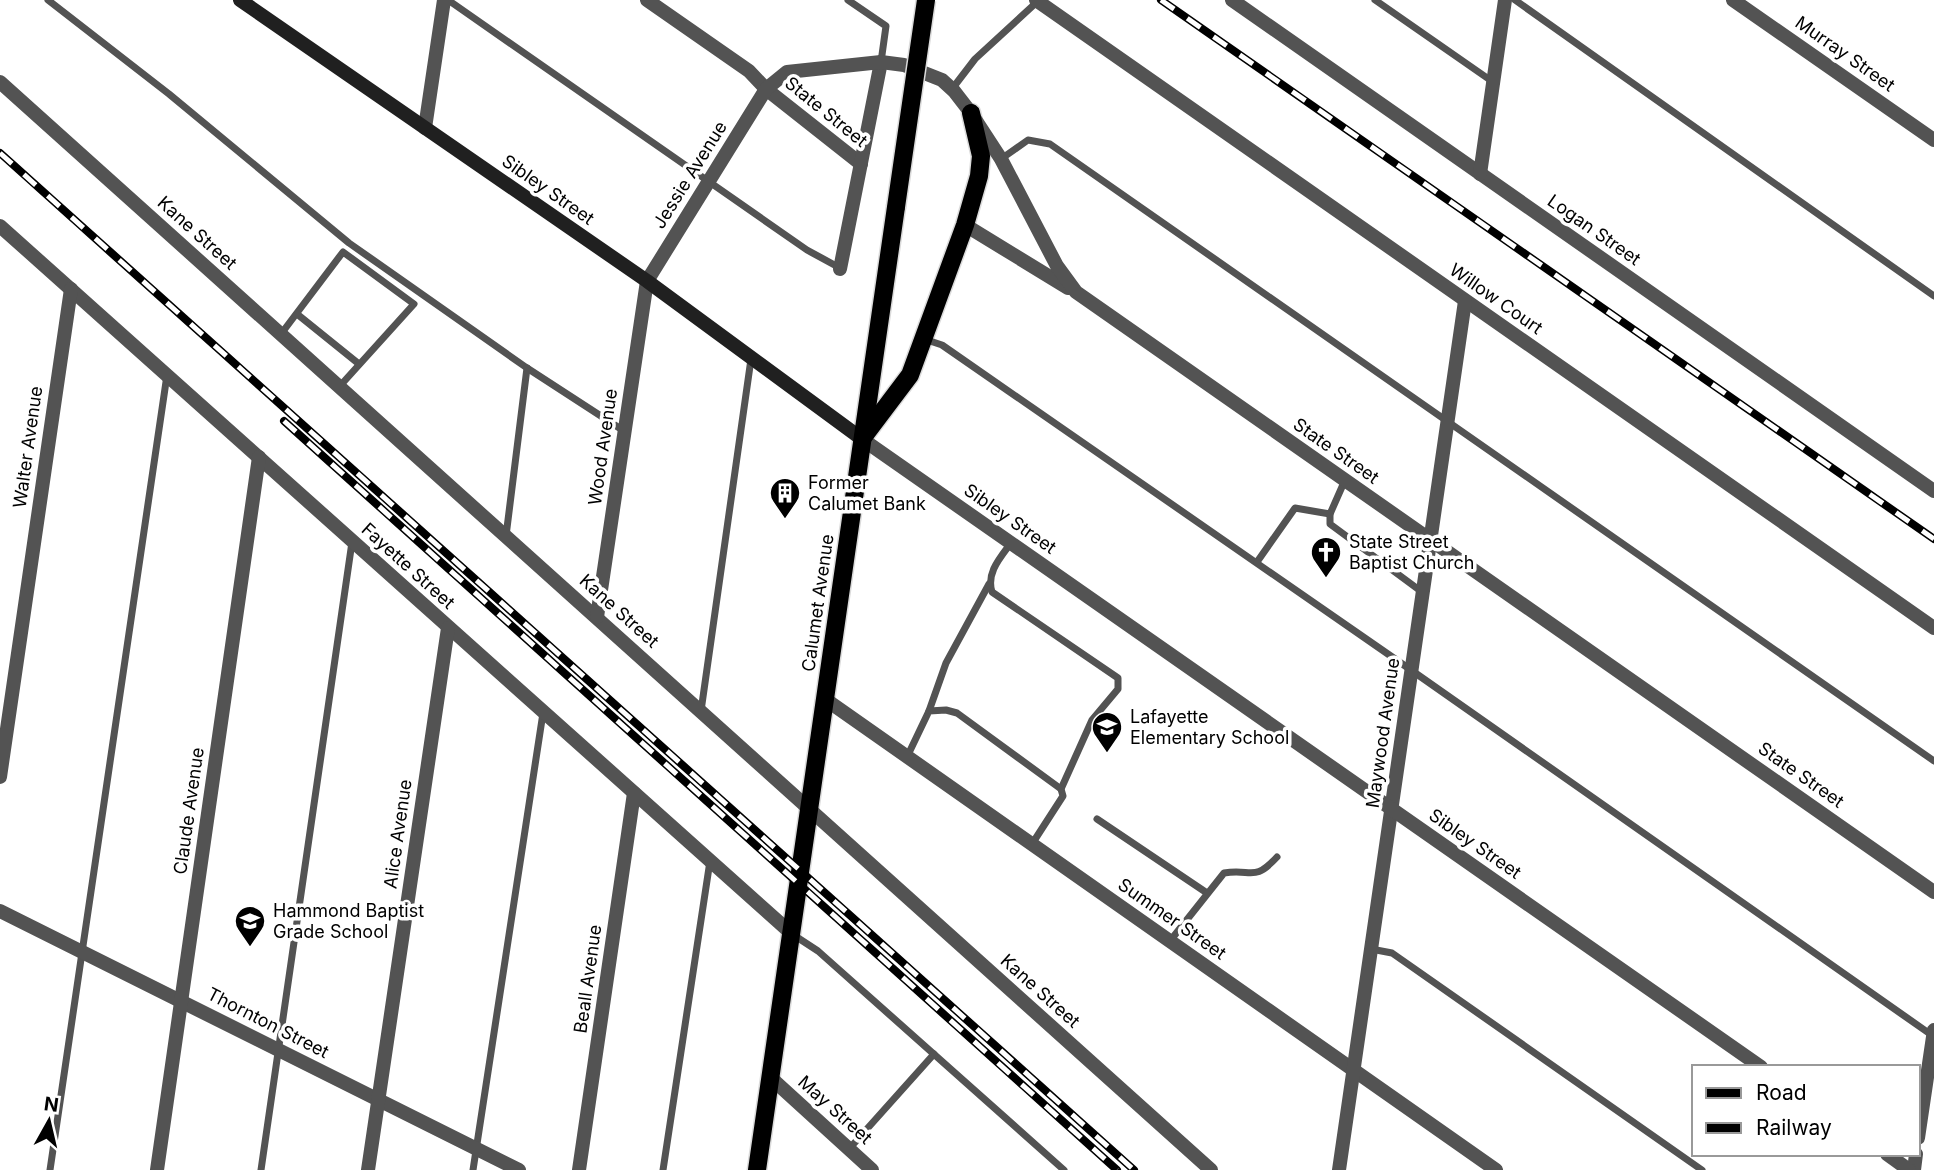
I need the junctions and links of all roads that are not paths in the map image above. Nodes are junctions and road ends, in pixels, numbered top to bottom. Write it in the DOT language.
graph roads {
  1 [pos="48,0"];
  2 [pos="240,0"];
  3 [pos="446,0"];
  4 [pos="648,0"];
  5 [pos="848,0"];
  6 [pos="926,0"];
  7 [pos="1232,0"];
  8 [pos="1374,0"];
  9 [pos="1505,0"];
  10 [pos="1516,0"];
  11 [pos="1733,0"];
  12 [pos="1037,1"];
  13 [pos="881,62"];
  14 [pos="0,82"];
  15 [pos="1493,82"];
  16 [pos="766,89"];
  17 [pos="952,89"];
  18 [pos="971,113"];
  19 [pos="425,128"];
  20 [pos="1934,140"];
  21 [pos="1001,159"];
  22 [pos="861,164"];
  23 [pos="1480,174"];
  24 [pos="709,182"];
  25 [pos="965,225"];
  26 [pos="0,226"];
  27 [pos="349,243"];
  28 [pos="343,252"];
  29 [pos="840,269"];
  30 [pos="647,281"];
  31 [pos="71,289"];
  32 [pos="1076,292"];
  33 [pos="422,294"];
  34 [pos="1934,296"];
  35 [pos="1465,301"];
  36 [pos="414,304"];
  37 [pos="297,314"];
  38 [pos="281,334"];
  39 [pos="923,338"];
  40 [pos="751,358"];
  41 [pos="359,364"];
  42 [pos="527,368"];
  43 [pos="167,375"];
  44 [pos="339,387"];
  45 [pos="1447,423"];
  46 [pos="624,431"];
  47 [pos="862,439"];
  48 [pos="259,457"];
  49 [pos="1345,480"];
  50 [pos="1934,491"];
  51 [pos="1330,514"];
  52 [pos="506,536"];
  53 [pos="1430,540"];
  54 [pos="352,541"];
  55 [pos="1011,543"];
  56 [pos="1257,562"];
  57 [pos="989,584"];
  58 [pos="1422,593"];
  59 [pos="597,618"];
  60 [pos="448,628"];
  61 [pos="1934,628"];
  62 [pos="1411,670"];
  63 [pos="825,699"];
  64 [pos="701,711"];
  65 [pos="929,711"];
  66 [pos="543,713"];
  67 [pos="908,757"];
  68 [pos="1934,761"];
  69 [pos="0,777"];
  70 [pos="1061,789"];
  71 [pos="634,793"];
  72 [pos="809,809"];
  73 [pos="1391,809"];
  74 [pos="1097,819"];
  75 [pos="1031,844"];
  76 [pos="1277,857"];
  77 [pos="710,861"];
  78 [pos="1934,892"];
  79 [pos="1207,894"];
  80 [pos="0,911"];
  81 [pos="791,933"];
  82 [pos="1170,941"];
  83 [pos="1371,949"];
  84 [pos="82,952"];
  85 [pos="181,1001"];
  86 [pos="1934,1030"];
  87 [pos="1934,1036"];
  88 [pos="279,1050"];
  89 [pos="934,1054"];
  90 [pos="1758,1065"];
  91 [pos="1353,1070"];
  92 [pos="771,1078"];
  93 [pos="378,1100"];
  94 [pos="1920,1125"];
  95 [pos="476,1149"];
  96 [pos="849,1149"];
  97 [pos="1889,1156"];
  98 [pos="50,1170"];
  99 [pos="157,1170"];
  100 [pos="261,1170"];
  101 [pos="368,1170"];
  102 [pos="473,1170"];
  103 [pos="519,1170"];
  104 [pos="579,1170"];
  105 [pos="663,1170"];
  106 [pos="757,1170"];
  107 [pos="872,1170"];
  108 [pos="1064,1170"];
  109 [pos="1211,1170"];
  110 [pos="1339,1170"];
  111 [pos="1496,1170"];
  112 [pos="1702,1170"];
  113 [pos="1911,1170"];
  1 -- 27 [label="lane"];
  2 -- 19 [label="main road, Sibley Street"];
  3 -- 19 [label="street"];
  3 -- 24 [label="lane"];
  4 -- 16 [label="street, State Street"];
  5 -- 13 [label="lane"];
  6 -- 47 [label="main road, Calumet Avenue, bridge"];
  7 -- 23 [label="street, Logan Street"];
  8 -- 15 [label="lane"];
  9 -- 15 [label="street"];
  10 -- 34 [label="lane"];
  11 -- 20 [label="street, Murray Street"];
  12 -- 17 [label="lane"];
  12 -- 35 [label="street, Willow Court"];
  13 -- 16 [label="street, State Street"];
  13 -- 17 [label="street, State Street"];
  13 -- 22 [label="street"];
  14 -- 38 [label="street, Kane Street"];
  15 -- 23 [label="street"];
  16 -- 22 [label="street, State Street"];
  16 -- 24 [label="street, Jessie Avenue"];
  17 -- 18 [label="street, State Street"];
  18 -- 21 [label="street, State Street"];
  18 -- 25 [label="main road"];
  19 -- 30 [label="main road, Sibley Street"];
  21 -- 32 [label="street, State Street"];
  21 -- 45 [label="lane"];
  22 -- 29 [label="street"];
  23 -- 50 [label="street, Logan Street"];
  24 -- 29 [label="lane"];
  24 -- 30 [label="street, Jessie Avenue"];
  25 -- 32 [label="street"];
  25 -- 39 [label="main road"];
  26 -- 31 [label="street, Fayette Street"];
  27 -- 28 [label="lane"];
  27 -- 33 [label="lane"];
  28 -- 36 [label="lane"];
  28 -- 37 [label="lane"];
  30 -- 40 [label="main road, Sibley Street"];
  30 -- 46 [label="street, Wood Avenue"];
  31 -- 43 [label="street, Fayette Street"];
  31 -- 69 [label="street, Walter Avenue"];
  32 -- 49 [label="street, State Street"];
  33 -- 36 [label="lane"];
  33 -- 42 [label="lane"];
  35 -- 45 [label="street, Maywood Avenue"];
  35 -- 61 [label="street, Willow Court"];
  36 -- 41 [label="lane"];
  37 -- 38 [label="lane"];
  37 -- 41 [label="lane"];
  38 -- 44 [label="street, Kane Street"];
  39 -- 47 [label="main road"];
  39 -- 56 [label="lane"];
  40 -- 47 [label="main road, Sibley Street"];
  40 -- 64 [label="lane"];
  41 -- 44 [label="lane"];
  42 -- 46 [label="lane"];
  42 -- 52 [label="lane"];
  43 -- 48 [label="street, Fayette Street"];
  43 -- 84 [label="lane"];
  44 -- 52 [label="street, Kane Street"];
  45 -- 53 [label="street, Maywood Avenue"];
  45 -- 68 [label="lane"];
  46 -- 59 [label="street, Wood Avenue"];
  47 -- 55 [label="street, Sibley Street"];
  47 -- 63 [label="main road, Calumet Avenue"];
  48 -- 54 [label="street, Fayette Street"];
  48 -- 85 [label="street, Claude Avenue"];
  49 -- 51 [label="lane"];
  49 -- 53 [label="street, State Street"];
  51 -- 56 [label="lane"];
  51 -- 58 [label="lane"];
  52 -- 59 [label="street, Kane Street"];
  53 -- 58 [label="street, Maywood Avenue"];
  53 -- 78 [label="street, State Street"];
  54 -- 60 [label="street, Fayette Street"];
  54 -- 88 [label="lane"];
  55 -- 57 [label="lane"];
  55 -- 73 [label="street, Sibley Street"];
  56 -- 62 [label="lane"];
  57 -- 65 [label="lane"];
  57 -- 70 [label="lane"];
  58 -- 62 [label="street, Maywood Avenue"];
  59 -- 64 [label="street, Kane Street"];
  60 -- 66 [label="street, Fayette Street"];
  60 -- 93 [label="street, Alice Avenue"];
  62 -- 73 [label="street, Maywood Avenue"];
  62 -- 87 [label="lane"];
  63 -- 67 [label="street, Summer Street"];
  63 -- 72 [label="main road, Calumet Avenue"];
  64 -- 72 [label="street, Kane Street"];
  65 -- 67 [label="lane"];
  65 -- 70 [label="lane"];
  66 -- 71 [label="street, Fayette Street"];
  66 -- 95 [label="lane"];
  67 -- 75 [label="street, Summer Street"];
  70 -- 75 [label="lane"];
  71 -- 77 [label="street, Fayette Street"];
  71 -- 104 [label="street, Beall Avenue"];
  72 -- 81 [label="main road, Calumet Avenue"];
  72 -- 109 [label="street, Kane Street"];
  73 -- 83 [label="street, Maywood Avenue"];
  73 -- 90 [label="street, Sibley Street"];
  74 -- 79 [label="lane"];
  75 -- 82 [label="street, Summer Street"];
  76 -- 79 [label="lane"];
  77 -- 81 [label="street, Fayette Street"];
  77 -- 105 [label="lane"];
  79 -- 82 [label="lane"];
  80 -- 84 [label="street, Thornton Street"];
  81 -- 89 [label="lane"];
  81 -- 92 [label="main road, Calumet Avenue"];
  82 -- 91 [label="street, Summer Street"];
  83 -- 91 [label="street, Maywood Avenue"];
  83 -- 112 [label="lane"];
  84 -- 85 [label="street, Thornton Street"];
  84 -- 98 [label="lane"];
  85 -- 88 [label="street, Thornton Street"];
  85 -- 99 [label="street, Claude Avenue"];
  86 -- 87 [label="street"];
  87 -- 94 [label="street"];
  88 -- 93 [label="street, Thornton Street"];
  88 -- 100 [label="lane"];
  89 -- 96 [label="lane"];
  89 -- 108 [label="lane"];
  91 -- 110 [label="street, Maywood Avenue"];
  91 -- 111 [label="street, Summer Street"];
  92 -- 96 [label="street, May Street"];
  92 -- 106 [label="main road, Calumet Avenue"];
  93 -- 95 [label="street, Thornton Street"];
  93 -- 101 [label="street, Alice Avenue"];
  95 -- 102 [label="lane"];
  95 -- 103 [label="street, Thornton Street"];
  96 -- 107 [label="street, May Street"];
  97 -- 113 [label="street"];
}
